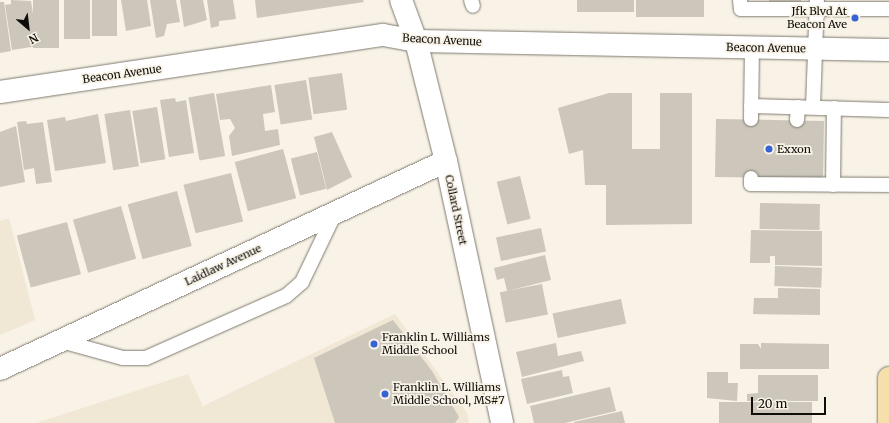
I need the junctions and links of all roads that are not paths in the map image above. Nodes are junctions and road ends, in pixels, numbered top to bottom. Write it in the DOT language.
graph roads {
  1 [pos="401,0"];
  2 [pos="740,0"];
  3 [pos="817,5"];
  4 [pos="889,9"];
  5 [pos="416,41"];
  6 [pos="752,48"];
  7 [pos="815,49"];
  8 [pos="889,50"];
  9 [pos="0,92"];
  10 [pos="813,107"];
  11 [pos="834,108"];
  12 [pos="889,110"];
  13 [pos="446,161"];
  14 [pos="751,178"];
  15 [pos="833,184"];
  16 [pos="889,185"];
  17 [pos="335,213"];
  18 [pos="61,341"];
  19 [pos="0,369"];
  20 [pos="889,378"];
  21 [pos="502,423"];
  22 [pos="889,423"];
  1 -- 5 [label="street, Collard Street"];
  2 -- 3 [label="lane"];
  3 -- 4 [label="lane"];
  3 -- 7 [label="lane"];
  5 -- 6 [label="street, Beacon Avenue"];
  5 -- 9 [label="street, Beacon Avenue"];
  5 -- 13 [label="street, Collard Street"];
  6 -- 7 [label="street, Beacon Avenue"];
  6 -- 10 [label="lane"];
  7 -- 8 [label="street, Beacon Avenue"];
  7 -- 10 [label="lane"];
  10 -- 11 [label="lane"];
  11 -- 12 [label="lane"];
  11 -- 15 [label="lane"];
  13 -- 17 [label="street, Laidlaw Avenue"];
  13 -- 21 [label="street, Collard Street"];
  14 -- 15 [label="lane"];
  15 -- 16 [label="lane"];
  17 -- 18 [label="street, Laidlaw Avenue"];
  17 -- 18 [label="lane"];
  18 -- 19 [label="street, Laidlaw Avenue"];
  20 -- 22 [label="main road"];
}
